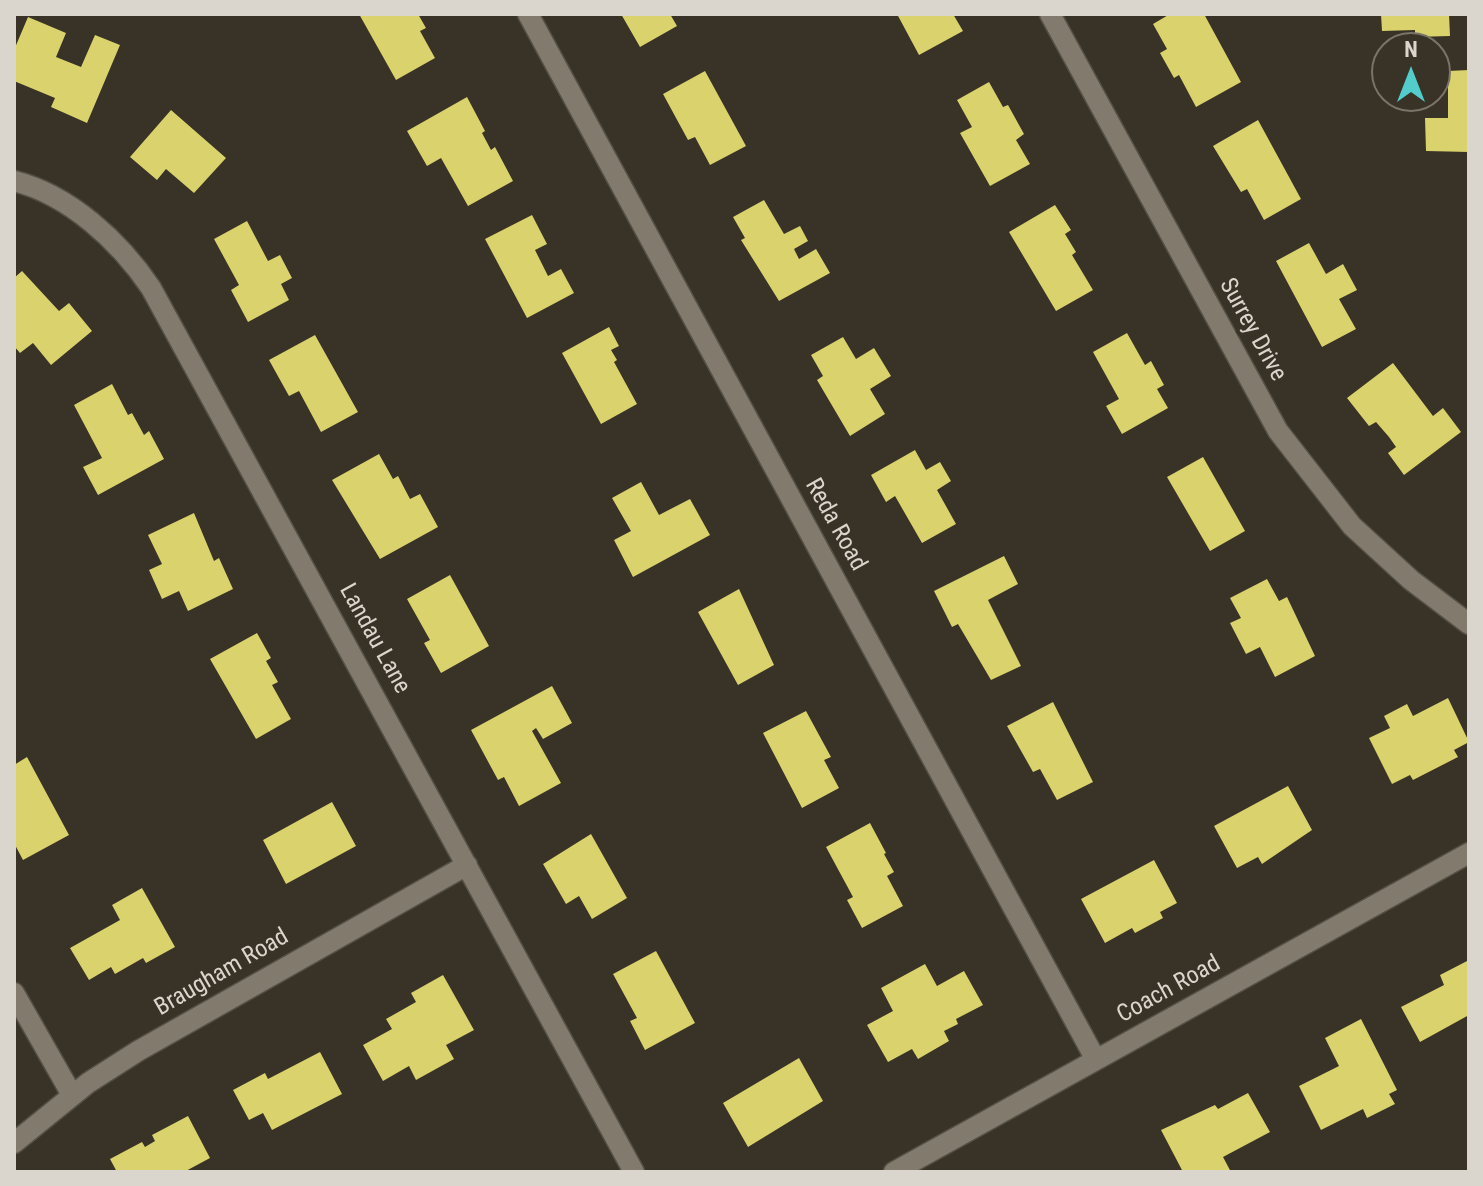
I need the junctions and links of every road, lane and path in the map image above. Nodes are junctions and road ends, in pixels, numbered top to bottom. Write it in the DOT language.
graph roads {
  1 [pos="528,14"];
  2 [pos="1050,14"];
  3 [pos="14,181"];
  4 [pos="1469,624"];
  5 [pos="1469,853"];
  6 [pos="467,865"];
  7 [pos="14,993"];
  8 [pos="1096,1060"];
  9 [pos="72,1095"];
  10 [pos="14,1143"];
  11 [pos="634,1172"];
  12 [pos="894,1172"];
  1 -- 8 [label="street, Reda Road"];
  2 -- 4 [label="street, Surrey Drive"];
  3 -- 6 [label="street, Landau Lane"];
  5 -- 8 [label="street, Coach Road"];
  6 -- 9 [label="street, Braugham Road"];
  6 -- 11 [label="street, Landau Lane"];
  7 -- 9 [label="street"];
  8 -- 12 [label="street, Coach Road"];
  9 -- 10 [label="street, Braugham Road"];
}
